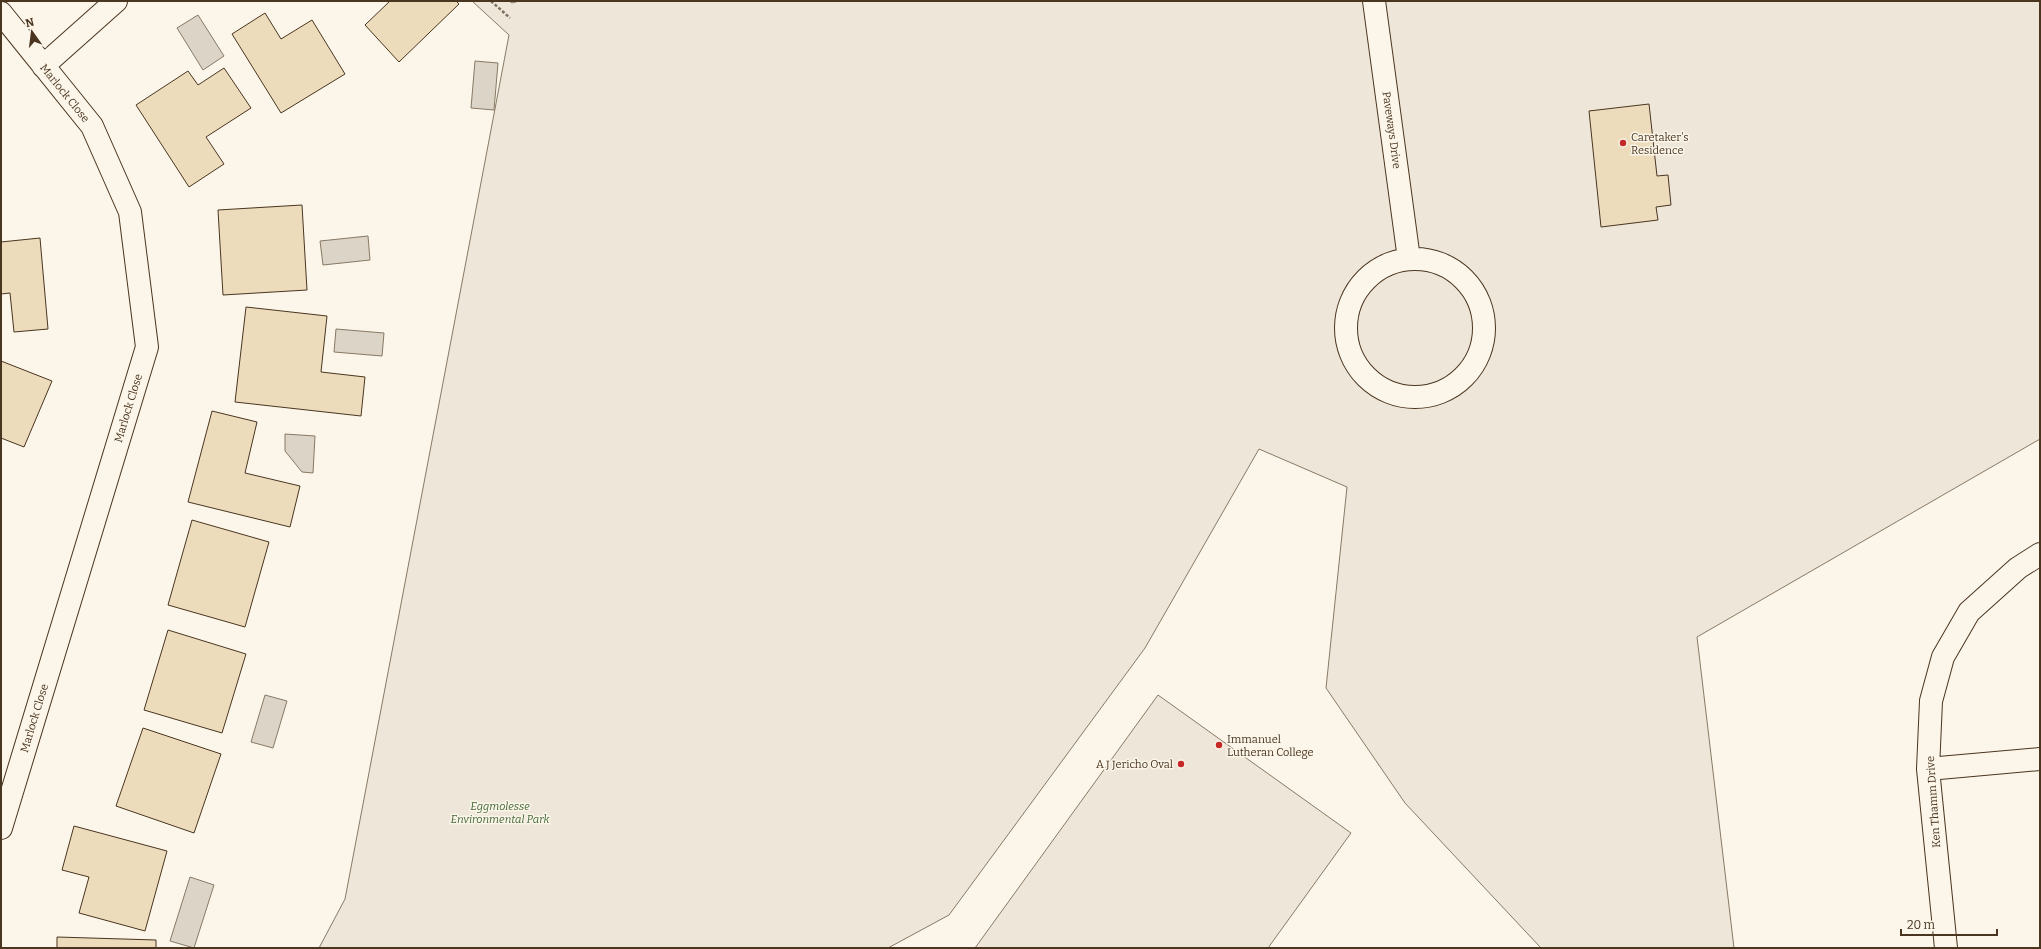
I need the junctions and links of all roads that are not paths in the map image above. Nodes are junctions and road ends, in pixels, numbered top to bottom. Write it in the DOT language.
graph roads {
  1 [pos="116,1"];
  2 [pos="1374,1"];
  3 [pos="1,13"];
  4 [pos="43,66"];
  5 [pos="1409,259"];
  6 [pos="2040,554"];
  7 [pos="2040,759"];
  8 [pos="1928,770"];
  9 [pos="1,828"];
  10 [pos="1946,948"];
  1 -- 4 [label="street"];
  2 -- 5 [label="street, Paveways Drive"];
  3 -- 4 [label="street, Marlock Close"];
  4 -- 9 [label="street, Marlock Close"];
  5 -- 5 [label="street"];
  6 -- 8 [label="street, Ken Thamm Drive"];
  7 -- 8 [label="street"];
  8 -- 10 [label="street, Ken Thamm Drive"];
}
